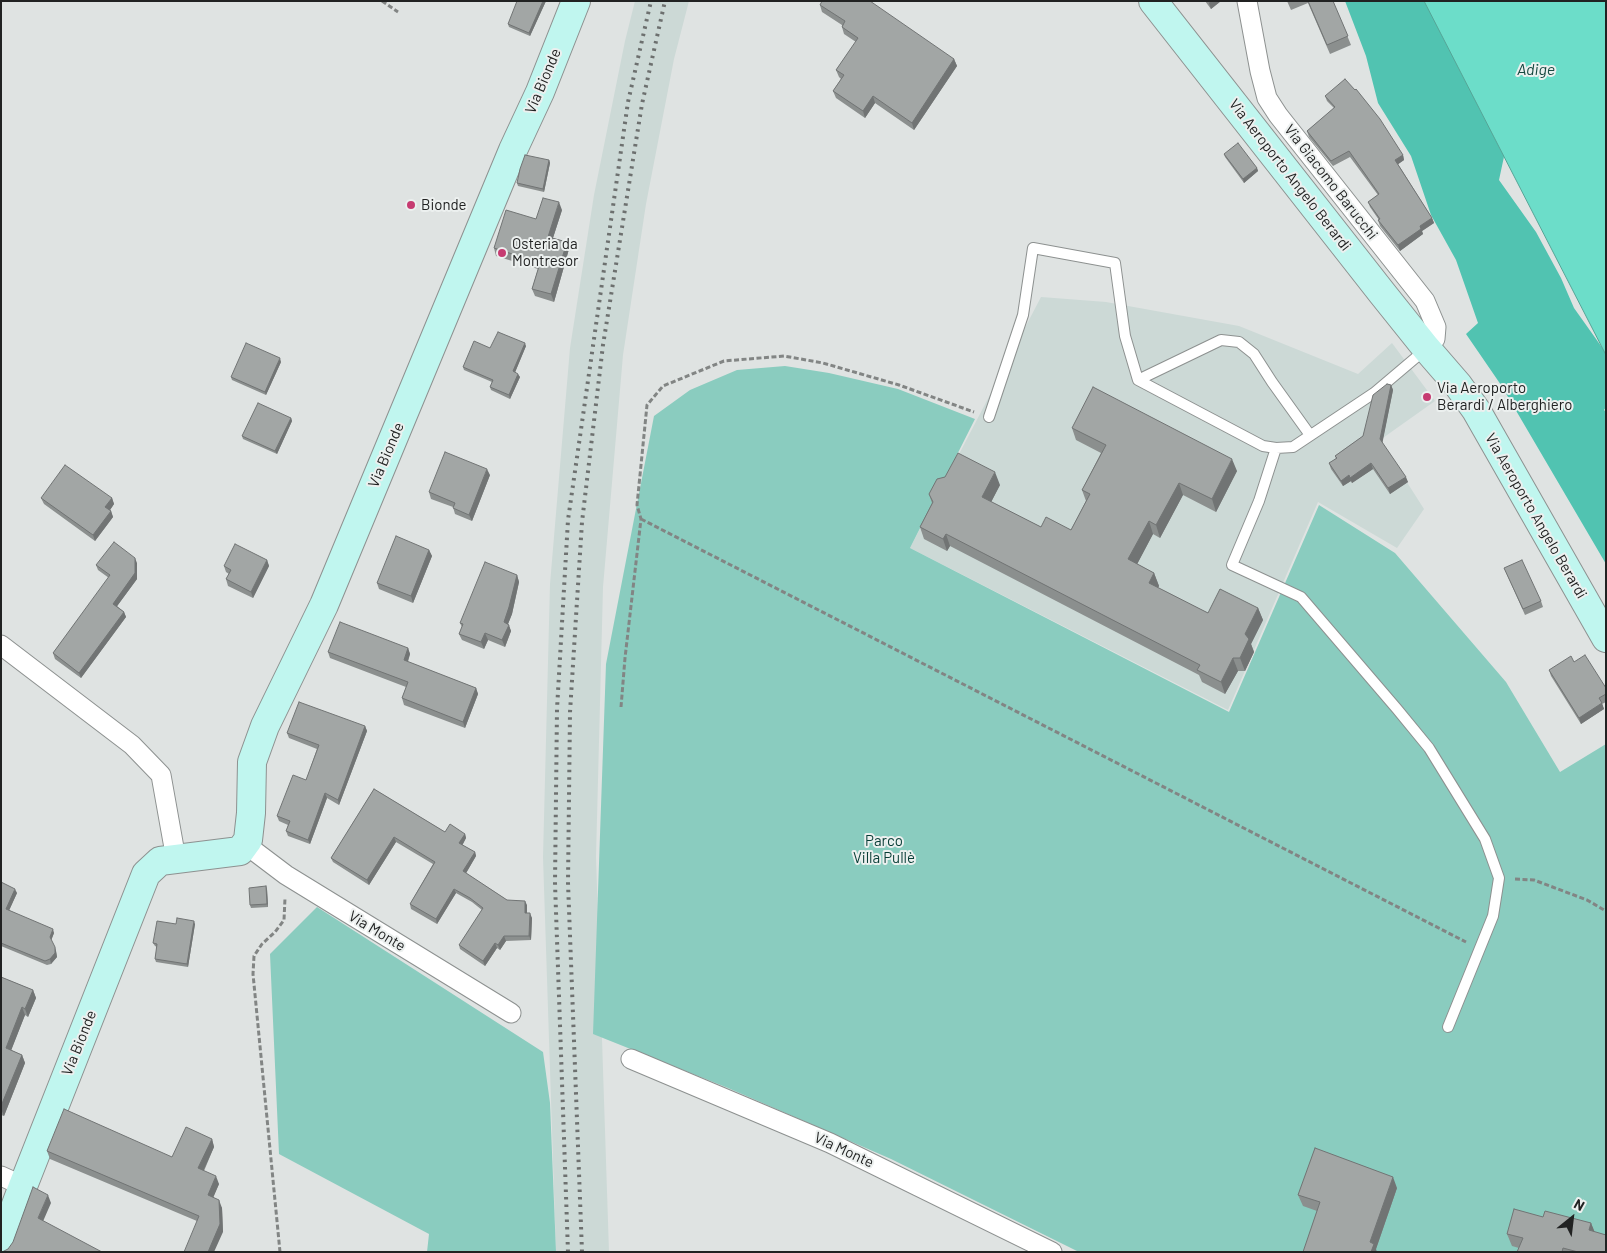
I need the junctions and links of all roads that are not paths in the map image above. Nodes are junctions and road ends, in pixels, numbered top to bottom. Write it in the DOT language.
graph roads {
  1 [pos="576,1"];
  2 [pos="1153,1"];
  3 [pos="1247,1"];
  4 [pos="1426,348"];
  5 [pos="1138,380"];
  6 [pos="989,417"];
  7 [pos="1310,435"];
  8 [pos="1276,448"];
  9 [pos="1606,638"];
  10 [pos="1,645"];
  11 [pos="243,848"];
  12 [pos="176,859"];
  13 [pos="511,1013"];
  14 [pos="1448,1027"];
  15 [pos="632,1059"];
  16 [pos="12,1181"];
  17 [pos="1,1245"];
  18 [pos="1052,1252"];
  1 -- 11 [label="street, Via Bionde"];
  2 -- 4 [label="street, Via Aeroporto Angelo Berardi"];
  3 -- 4 [label="street, Via Giacomo Barucchi"];
  4 -- 7 [label="lane"];
  4 -- 9 [label="street, Via Aeroporto Angelo Berardi"];
  5 -- 6 [label="lane"];
  5 -- 7 [label="lane"];
  5 -- 8 [label="lane"];
  7 -- 8 [label="lane"];
  8 -- 14 [label="lane"];
  10 -- 12 [label="street"];
  11 -- 12 [label="street, Via Bionde"];
  11 -- 13 [label="street, Via Monte"];
  12 -- 16 [label="street, Via Bionde"];
  15 -- 18 [label="street, Via Monte"];
  16 -- 17 [label="street, Via Bionde"];
}
